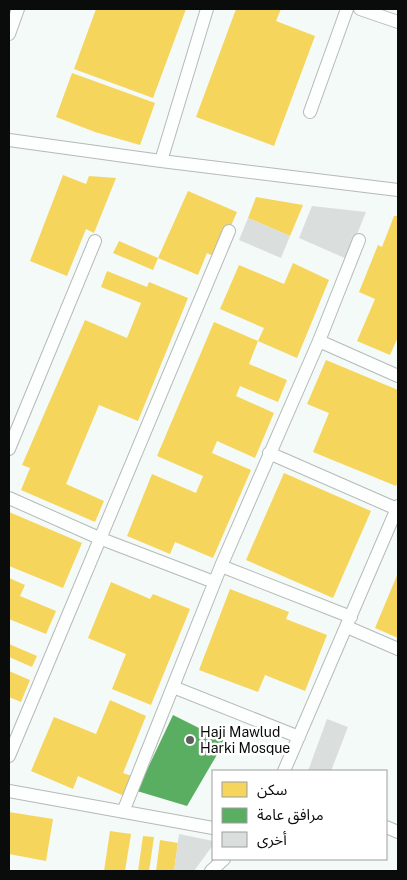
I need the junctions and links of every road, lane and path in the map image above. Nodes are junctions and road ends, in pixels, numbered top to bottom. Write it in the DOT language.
graph roads {
  1 [pos="18,9"];
  2 [pos="207,9"];
  3 [pos="347,9"];
  4 [pos="364,9"];
  5 [pos="398,22"];
  6 [pos="9,34"];
  7 [pos="310,112"];
  8 [pos="9,140"];
  9 [pos="161,161"];
  10 [pos="398,190"];
  11 [pos="229,231"];
  12 [pos="359,240"];
  13 [pos="95,241"];
  14 [pos="319,341"];
  15 [pos="398,376"];
  16 [pos="9,449"];
  17 [pos="269,453"];
  18 [pos="9,498"];
  19 [pos="398,507"];
  20 [pos="100,538"];
  21 [pos="221,566"];
  22 [pos="214,582"];
  23 [pos="349,622"];
  24 [pos="398,649"];
  25 [pos="173,687"];
  26 [pos="299,737"];
  27 [pos="9,756"];
  28 [pos="284,770"];
  29 [pos="9,791"];
  30 [pos="123,812"];
  31 [pos="212,828"];
  32 [pos="223,860"];
  33 [pos="211,871"];
  1 -- 6 [label="street"];
  2 -- 9 [label="street"];
  3 -- 7 [label="street"];
  4 -- 5 [label="street"];
  8 -- 9 [label="street"];
  9 -- 10 [label="street"];
  11 -- 20 [label="street"];
  12 -- 14 [label="street"];
  13 -- 16 [label="street"];
  14 -- 15 [label="street"];
  14 -- 17 [label="street"];
  17 -- 19 [label="street"];
  17 -- 21 [label="street"];
  18 -- 20 [label="street"];
  19 -- 23 [label="street"];
  20 -- 22 [label="street"];
  20 -- 27 [label="street"];
  21 -- 22 [label="street"];
  21 -- 23 [label="street"];
  22 -- 25 [label="street"];
  23 -- 24 [label="street"];
  23 -- 26 [label="street"];
  25 -- 26 [label="street"];
  25 -- 30 [label="street"];
  26 -- 28 [label="street"];
  29 -- 30 [label="street"];
  30 -- 31 [label="street"];
  32 -- 33 [label="street"];
}
